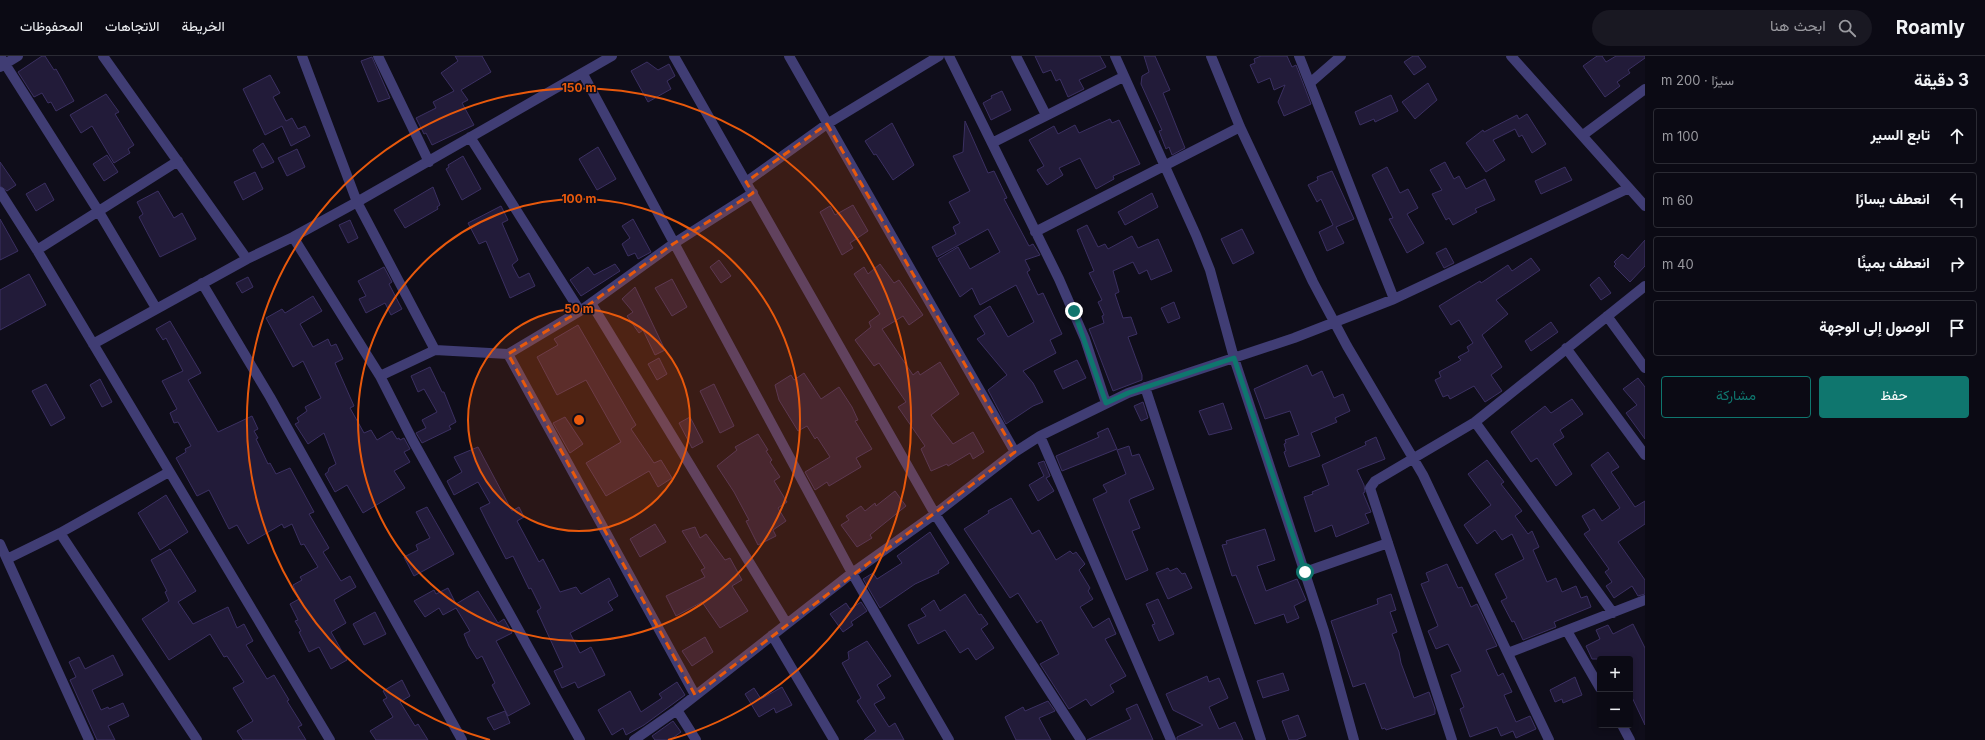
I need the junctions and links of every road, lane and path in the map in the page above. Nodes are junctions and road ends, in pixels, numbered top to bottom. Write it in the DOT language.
graph roads {
  1 [pos="18,56"];
  2 [pos="103,56"];
  3 [pos="302,56"];
  4 [pos="378,56"];
  5 [pos="612,56"];
  6 [pos="674,56"];
  7 [pos="789,56"];
  8 [pos="939,56"];
  9 [pos="949,56"];
  10 [pos="1016,56"];
  11 [pos="1115,56"];
  12 [pos="1211,56"];
  13 [pos="1300,56"];
  14 [pos="1341,56"];
  15 [pos="1511,56"];
  16 [pos="2,62"];
  17 [pos="583,74"];
  18 [pos="1123,77"];
  19 [pos="1310,83"];
  20 [pos="1645,89"];
  21 [pos="1046,115"];
  22 [pos="827,124"];
  23 [pos="1240,127"];
  24 [pos="1583,135"];
  25 [pos="470,137"];
  26 [pos="992,143"];
  27 [pos="178,161"];
  28 [pos="429,162"];
  29 [pos="1164,165"];
  30 [pos="746,182"];
  31 [pos="1629,188"];
  32 [pos="0,192"];
  33 [pos="752,193"];
  34 [pos="358,202"];
  35 [pos="1645,206"];
  36 [pos="99,212"];
  37 [pos="1035,232"];
  38 [pos="293,237"];
  39 [pos="673,244"];
  40 [pos="37,250"];
  41 [pos="247,259"];
  42 [pos="202,284"];
  43 [pos="1645,286"];
  44 [pos="1394,299"];
  45 [pos="591,303"];
  46 [pos="156,308"];
  47 [pos="580,311"];
  48 [pos="1607,316"];
  49 [pos="1335,323"];
  50 [pos="92,344"];
  51 [pos="1566,348"];
  52 [pos="434,350"];
  53 [pos="508,354"];
  54 [pos="1234,358"];
  55 [pos="1645,368"];
  56 [pos="380,376"];
  57 [pos="1145,388"];
  58 [pos="1106,403"];
  59 [pos="1475,422"];
  60 [pos="1040,436"];
  61 [pos="1015,452"];
  62 [pos="1645,455"];
  63 [pos="1413,457"];
  64 [pos="169,472"];
  65 [pos="935,514"];
  66 [pos="60,533"];
  67 [pos="0,544"];
  68 [pos="1388,544"];
  69 [pos="7,559"];
  70 [pos="1305,572"];
  71 [pos="852,574"];
  72 [pos="1645,600"];
  73 [pos="1613,613"];
  74 [pos="787,624"];
  75 [pos="1567,631"];
  76 [pos="772,635"];
  77 [pos="1508,653"];
  78 [pos="1597,683"];
  79 [pos="695,695"];
  80 [pos="678,710"];
  81 [pos="1623,728"];
  82 [pos="1626,739"];
  83 [pos="89,740"];
  84 [pos="197,740"];
  85 [pos="330,740"];
  86 [pos="462,740"];
  87 [pos="580,740"];
  88 [pos="634,740"];
  89 [pos="696,740"];
  90 [pos="834,740"];
  91 [pos="949,740"];
  92 [pos="1081,740"];
  93 [pos="1171,740"];
  94 [pos="1261,740"];
  95 [pos="1354,740"];
  96 [pos="1452,740"];
  97 [pos="1549,740"];
  1 -- 16 [label="street"];
  2 -- 27 [label="street"];
  3 -- 34 [label="street"];
  4 -- 28 [label="street"];
  5 -- 17 [label="street"];
  6 -- 30 [label="street"];
  7 -- 22 [label="street"];
  8 -- 22 [label="street"];
  9 -- 26 [label="street"];
  10 -- 21 [label="street"];
  11 -- 18 [label="street"];
  12 -- 23 [label="street"];
  13 -- 19 [label="street"];
  14 -- 19 [label="street"];
  15 -- 24 [label="street"];
  16 -- 36 [label="street"];
  17 -- 25 [label="street"];
  17 -- 39 [label="street"];
  18 -- 21 [label="street"];
  18 -- 29 [label="street"];
  19 -- 44 [label="street"];
  20 -- 24 [label="street"];
  21 -- 26 [label="street"];
  22 -- 30 [label="street"];
  22 -- 61 [label="street"];
  23 -- 29 [label="street"];
  23 -- 49 [label="street"];
  24 -- 31 [label="street"];
  25 -- 28 [label="street"];
  25 -- 47 [label="street"];
  26 -- 37 [label="street"];
  27 -- 36 [label="street"];
  27 -- 41 [label="street"];
  28 -- 34 [label="street"];
  29 -- 37 [label="street"];
  29 -- 54 [label="street"];
  30 -- 33 [label="street"];
  31 -- 35 [label="street"];
  31 -- 44 [label="street"];
  32 -- 40 [label="street"];
  33 -- 39 [label="street"];
  33 -- 65 [label="street"];
  34 -- 38 [label="street"];
  34 -- 52 [label="street"];
  36 -- 40 [label="street"];
  36 -- 46 [label="street"];
  37 -- 58 [label="street"];
  38 -- 41 [label="street"];
  38 -- 56 [label="street"];
  39 -- 45 [label="street"];
  39 -- 71 [label="street"];
  40 -- 50 [label="street"];
  41 -- 42 [label="street"];
  42 -- 46 [label="street"];
  42 -- 86 [label="street"];
  43 -- 48 [label="street"];
  44 -- 49 [label="street"];
  45 -- 47 [label="street"];
  45 -- 74 [label="street"];
  46 -- 50 [label="street"];
  47 -- 53 [label="street"];
  48 -- 51 [label="street"];
  48 -- 55 [label="street"];
  49 -- 54 [label="street"];
  49 -- 63 [label="street"];
  50 -- 64 [label="street"];
  51 -- 59 [label="street"];
  51 -- 62 [label="street"];
  52 -- 53 [label="street"];
  52 -- 56 [label="street"];
  53 -- 79 [label="street"];
  54 -- 57 [label="street"];
  54 -- 70 [label="street"];
  56 -- 87 [label="street"];
  57 -- 58 [label="street"];
  57 -- 94 [label="street"];
  58 -- 60 [label="street"];
  59 -- 63 [label="street"];
  59 -- 73 [label="street"];
  60 -- 61 [label="street"];
  60 -- 93 [label="street"];
  61 -- 65 [label="street"];
  63 -- 68 [label="street"];
  63 -- 77 [label="street"];
  64 -- 66 [label="street"];
  64 -- 85 [label="street"];
  65 -- 71 [label="street"];
  65 -- 92 [label="street"];
  66 -- 69 [label="street"];
  66 -- 84 [label="street"];
  67 -- 69 [label="street"];
  68 -- 70 [label="street"];
  68 -- 96 [label="street"];
  69 -- 83 [label="street"];
  70 -- 95 [label="street"];
  71 -- 74 [label="street"];
  71 -- 91 [label="street"];
  72 -- 73 [label="street"];
  73 -- 75 [label="street"];
  74 -- 76 [label="street"];
  75 -- 77 [label="street"];
  75 -- 78 [label="street"];
  76 -- 79 [label="street"];
  76 -- 90 [label="street"];
  77 -- 97 [label="street"];
  79 -- 80 [label="street"];
  80 -- 88 [label="street"];
  80 -- 89 [label="street"];
  81 -- 82 [label="street"];
}
